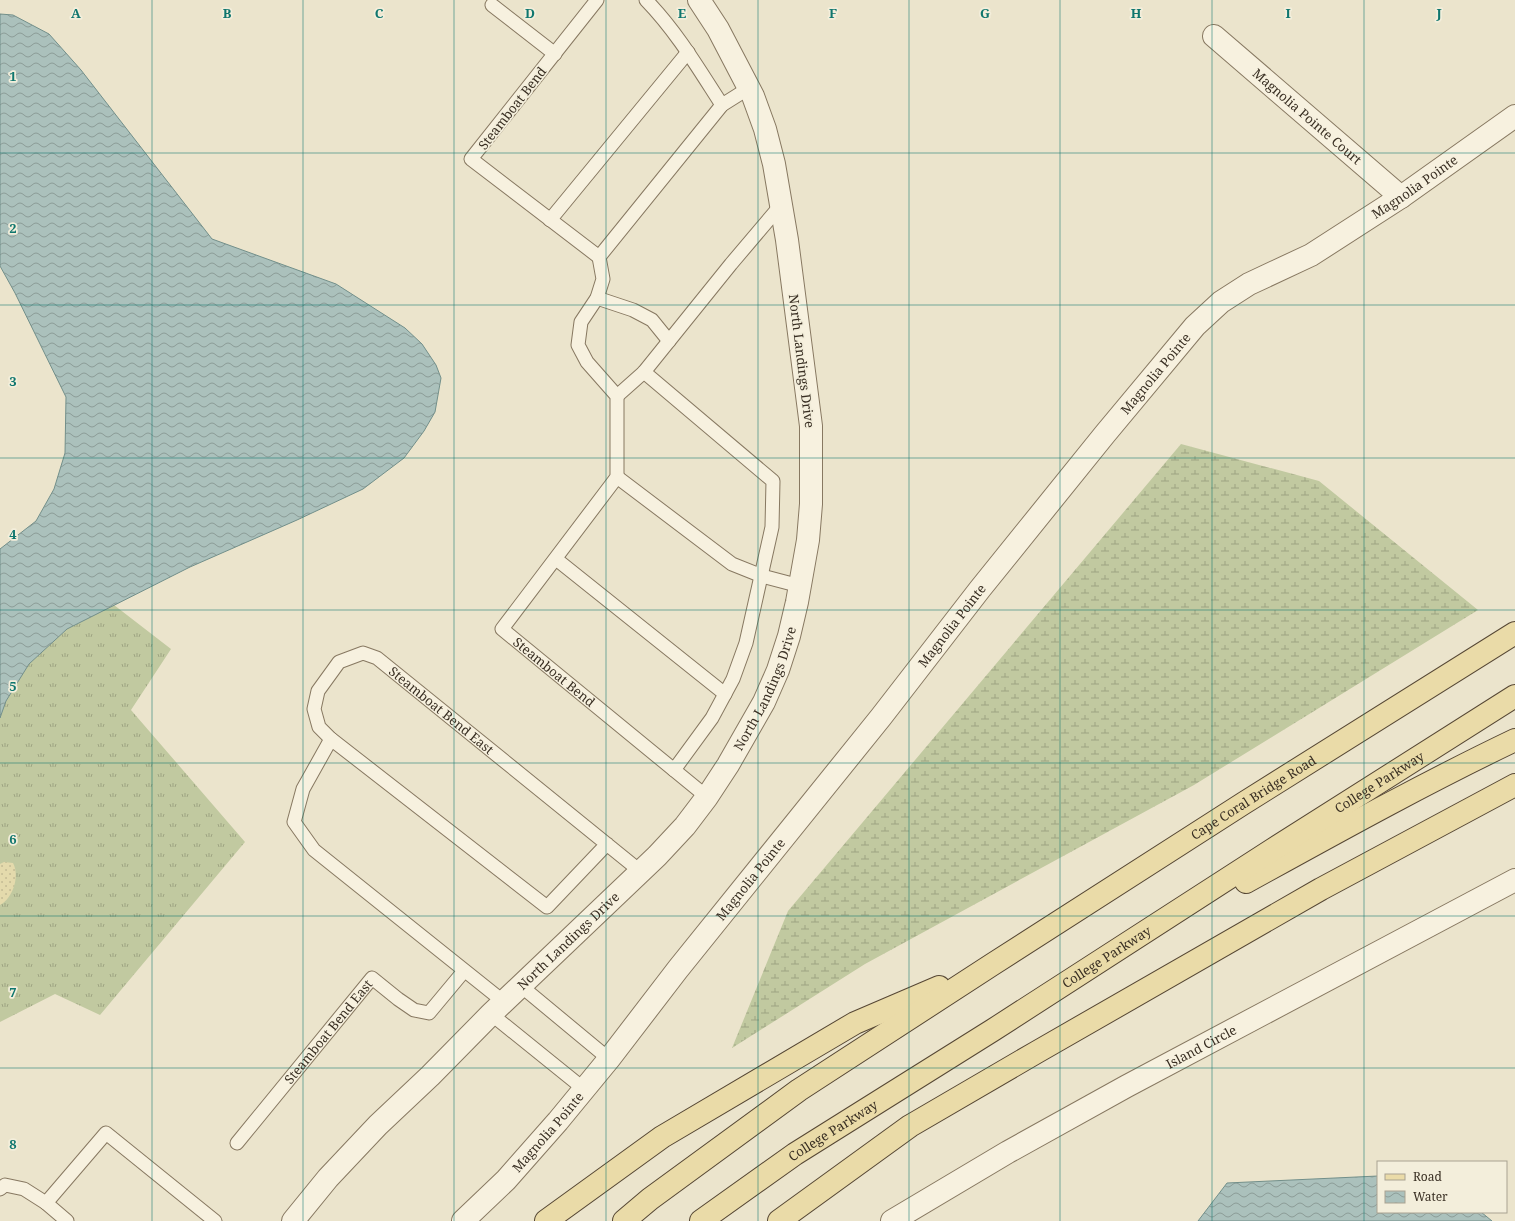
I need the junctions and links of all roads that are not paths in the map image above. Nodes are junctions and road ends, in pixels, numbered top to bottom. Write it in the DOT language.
graph roads {
  1 [pos="597,0"];
  2 [pos="646,0"];
  3 [pos="699,0"];
  4 [pos="492,5"];
  5 [pos="1214,36"];
  6 [pos="688,52"];
  7 [pos="554,54"];
  8 [pos="749,88"];
  9 [pos="722,105"];
  10 [pos="1515,116"];
  11 [pos="1401,197"];
  12 [pos="781,205"];
  13 [pos="550,220"];
  14 [pos="598,257"];
  15 [pos="597,298"];
  16 [pos="669,342"];
  17 [pos="644,372"];
  18 [pos="617,396"];
  19 [pos="617,477"];
  20 [pos="556,559"];
  21 [pos="762,576"];
  22 [pos="800,586"];
  23 [pos="1515,633"];
  24 [pos="724,694"];
  25 [pos="1515,696"];
  26 [pos="331,739"];
  27 [pos="1515,740"];
  28 [pos="674,770"];
  29 [pos="1515,785"];
  30 [pos="707,797"];
  31 [pos="607,844"];
  32 [pos="640,871"];
  33 [pos="1515,880"];
  34 [pos="993,964"];
  35 [pos="464,971"];
  36 [pos="1074,978"];
  37 [pos="521,986"];
  38 [pos="497,1008"];
  39 [pos="609,1060"];
  40 [pos="584,1089"];
  41 [pos="237,1143"];
  42 [pos="0,1189"];
  43 [pos="46,1203"];
  44 [pos="68,1221"];
  45 [pos="215,1221"];
  46 [pos="293,1221"];
  47 [pos="463,1221"];
  48 [pos="546,1221"];
  49 [pos="624,1221"];
  50 [pos="701,1221"];
  51 [pos="779,1221"];
  52 [pos="892,1221"];
  1 -- 7 [label="lane, Steamboat Bend"];
  2 -- 6 [label="lane"];
  3 -- 8 [label="street, North Landings Drive"];
  4 -- 7 [label="lane, Steamboat Bend"];
  5 -- 11 [label="street, Magnolia Pointe Court"];
  6 -- 9 [label="lane"];
  6 -- 13 [label="lane"];
  7 -- 13 [label="lane, Steamboat Bend"];
  8 -- 9 [label="lane"];
  8 -- 12 [label="street, North Landings Drive"];
  9 -- 14 [label="lane"];
  10 -- 11 [label="street, Magnolia Pointe"];
  11 -- 39 [label="street, Magnolia Pointe"];
  12 -- 16 [label="lane"];
  12 -- 22 [label="street, North Landings Drive"];
  13 -- 14 [label="lane, Steamboat Bend"];
  14 -- 15 [label="lane"];
  15 -- 16 [label="lane"];
  15 -- 18 [label="lane"];
  16 -- 17 [label="lane"];
  17 -- 18 [label="lane"];
  17 -- 21 [label="lane"];
  18 -- 19 [label="lane"];
  19 -- 20 [label="lane, Steamboat Bend"];
  19 -- 21 [label="lane"];
  20 -- 24 [label="lane"];
  20 -- 28 [label="lane, Steamboat Bend"];
  21 -- 22 [label="lane"];
  21 -- 24 [label="lane"];
  22 -- 30 [label="street, North Landings Drive"];
  23 -- 34 [label="main road, Cape Coral Bridge Road"];
  24 -- 28 [label="lane"];
  25 -- 36 [label="main road, College Parkway"];
  26 -- 31 [label="lane, Steamboat Bend East"];
  26 -- 31 [label="lane, Steamboat Bend East"];
  26 -- 35 [label="lane"];
  27 -- 36 [label="main road"];
  28 -- 30 [label="lane, Steamboat Bend"];
  29 -- 51 [label="main road"];
  30 -- 32 [label="street, North Landings Drive"];
  31 -- 32 [label="lane, Steamboat Bend East"];
  32 -- 37 [label="street, North Landings Drive"];
  33 -- 52 [label="street, Island Circle"];
  34 -- 48 [label="main road"];
  34 -- 49 [label="main road"];
  35 -- 38 [label="lane"];
  35 -- 41 [label="lane, Steamboat Bend East"];
  36 -- 50 [label="main road, College Parkway"];
  37 -- 38 [label="street, North Landings Drive"];
  37 -- 39 [label="lane"];
  38 -- 40 [label="lane"];
  38 -- 46 [label="street, North Landings Drive"];
  39 -- 40 [label="street, Magnolia Pointe"];
  40 -- 47 [label="street, Magnolia Pointe"];
  42 -- 43 [label="lane"];
  43 -- 44 [label="lane"];
  43 -- 45 [label="lane"];
}
